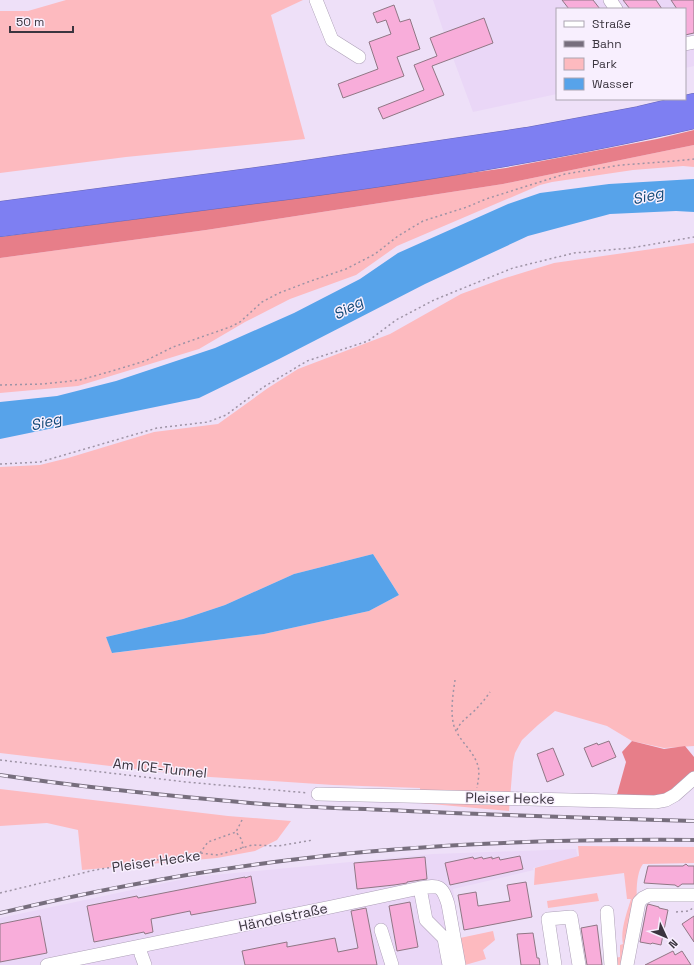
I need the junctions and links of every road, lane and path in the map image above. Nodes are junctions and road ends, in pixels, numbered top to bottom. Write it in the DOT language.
graph roads {
  1 [pos="316,0"];
  2 [pos="359,57"];
  3 [pos="694,103"];
  4 [pos="694,119"];
  5 [pos="694,127"];
  6 [pos="635,133"];
  7 [pos="694,159"];
  8 [pos="0,211"];
  9 [pos="0,227"];
  10 [pos="694,237"];
  11 [pos="0,385"];
  12 [pos="0,464"];
  13 [pos="454,680"];
  14 [pos="490,692"];
  15 [pos="457,732"];
  16 [pos="0,760"];
  17 [pos="694,778"];
  18 [pos="318,794"];
  19 [pos="476,798"];
  20 [pos="242,820"];
  21 [pos="236,832"];
  22 [pos="313,840"];
  23 [pos="243,848"];
  24 [pos="200,853"];
  25 [pos="420,888"];
  26 [pos="0,893"];
  27 [pos="694,895"];
  28 [pos="694,908"];
  29 [pos="607,912"];
  30 [pos="676,912"];
  31 [pos="381,930"];
  32 [pos="140,946"];
  33 [pos="47,965"];
  34 [pos="145,965"];
  35 [pos="392,965"];
  36 [pos="449,965"];
  37 [pos="458,965"];
  38 [pos="555,965"];
  39 [pos="579,965"];
  40 [pos="611,965"];
  41 [pos="627,965"];
  1 -- 2 [label="street"];
  3 -- 8 [label="highway"];
  4 -- 6 [label="highway"];
  5 -- 6 [label="highway"];
  6 -- 9 [label="highway"];
  7 -- 11 [label="path"];
  10 -- 12 [label="path"];
  13 -- 15 [label="path"];
  14 -- 15 [label="path"];
  15 -- 19 [label="path"];
  16 -- 18 [label="path, Am ICE-Tunnel"];
  17 -- 19 [label="street, Pleiser Hecke"];
  18 -- 19 [label="street, Pleiser Hecke"];
  20 -- 21 [label="path"];
  21 -- 23 [label="path"];
  21 -- 24 [label="path"];
  22 -- 23 [label="path, Pleiser Hecke"];
  23 -- 24 [label="path, Pleiser Hecke"];
  24 -- 26 [label="path, Pleiser Hecke"];
  25 -- 32 [label="street, Händelstraße"];
  25 -- 36 [label="street"];
  25 -- 37 [label="street, Händelstraße"];
  27 -- 41 [label="street"];
  28 -- 30 [label="path"];
  29 -- 40 [label="street"];
  31 -- 35 [label="street"];
  32 -- 33 [label="street, Händelstraße"];
  32 -- 34 [label="street"];
  38 -- 39 [label="street"];
}
